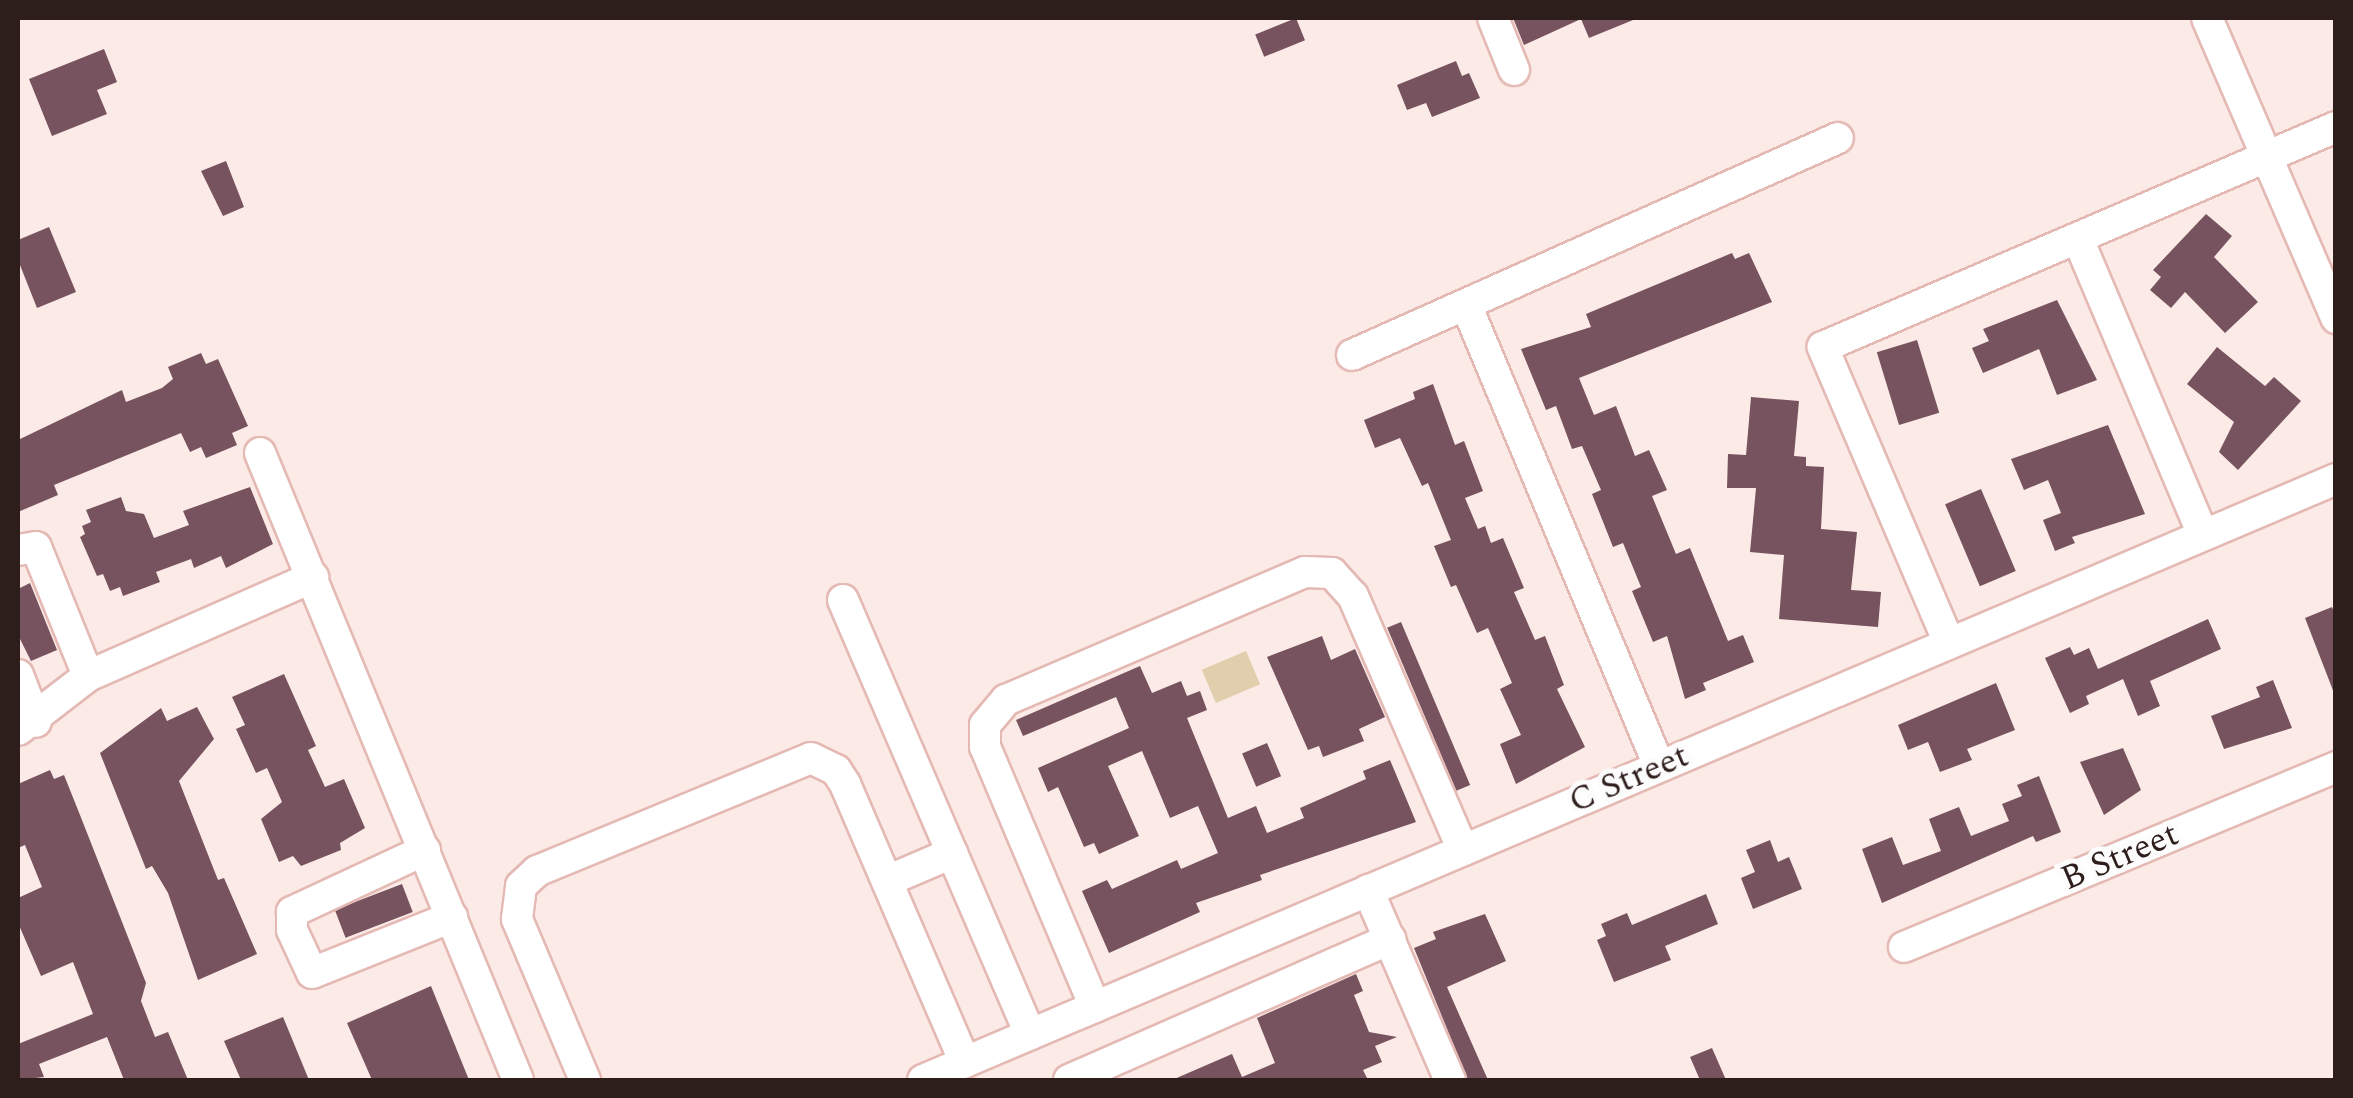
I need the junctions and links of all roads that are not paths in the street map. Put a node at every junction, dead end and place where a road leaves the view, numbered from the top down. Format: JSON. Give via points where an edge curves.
{"nodes":[{"id":1,"x":1492,"y":18,"type":"edge"},
{"id":2,"x":2207,"y":18,"type":"edge"},
{"id":3,"x":1514,"y":70,"type":"dead end"},
{"id":4,"x":2336,"y":127,"type":"edge"},
{"id":5,"x":1838,"y":138,"type":"dead end"},
{"id":6,"x":2266,"y":156,"type":"junction"},
{"id":7,"x":2078,"y":239,"type":"junction"},
{"id":8,"x":1467,"y":308,"type":"junction"},
{"id":9,"x":2336,"y":318,"type":"edge"},
{"id":10,"x":1352,"y":355,"type":"dead end"},
{"id":11,"x":260,"y":453,"type":"dead end"},
{"id":12,"x":2336,"y":479,"type":"edge"},
{"id":13,"x":2203,"y":535,"type":"junction"},
{"id":14,"x":18,"y":550,"type":"edge"},
{"id":15,"x":313,"y":577,"type":"junction"},
{"id":16,"x":843,"y":600,"type":"dead end"},
{"id":17,"x":1949,"y":643,"type":"junction"},
{"id":18,"x":18,"y":675,"type":"edge"},
{"id":19,"x":88,"y":676,"type":"junction"},
{"id":20,"x":27,"y":726,"type":"edge"},
{"id":21,"x":1659,"y":766,"type":"junction"},
{"id":22,"x":2336,"y":767,"type":"edge"},
{"id":23,"x":425,"y":850,"type":"junction"},
{"id":24,"x":1462,"y":850,"type":"junction"},
{"id":25,"x":952,"y":853,"type":"junction"},
{"id":26,"x":886,"y":881,"type":"junction"},
{"id":27,"x":1368,"y":890,"type":"junction"},
{"id":28,"x":452,"y":917,"type":"junction"},
{"id":29,"x":1390,"y":939,"type":"junction"},
{"id":30,"x":1904,"y":946,"type":"dead end"},
{"id":31,"x":1178,"y":972,"type":"junction"},
{"id":32,"x":1133,"y":991,"type":"junction"},
{"id":33,"x":1095,"y":1007,"type":"junction"},
{"id":34,"x":1201,"y":1023,"type":"junction"},
{"id":35,"x":1030,"y":1035,"type":"junction"},
{"id":36,"x":1157,"y":1042,"type":"junction"},
{"id":37,"x":944,"y":1074,"type":"edge"},
{"id":38,"x":518,"y":1080,"type":"edge"},
{"id":39,"x":585,"y":1080,"type":"edge"},
{"id":40,"x":1068,"y":1080,"type":"edge"},
{"id":41,"x":1450,"y":1080,"type":"edge"}],
"edges":[{"from":1,"to":3,"type":"street"},
{"from":2,"to":6,"type":"street"},
{"from":4,"to":6,"type":"street"},
{"from":5,"to":8,"type":"street"},
{"from":6,"to":7,"type":"street"},
{"from":6,"to":9,"type":"street"},
{"from":7,"to":13,"type":"street"},
{"from":7,"to":17,"type":"street","via":[[1824,346]]},
{"from":8,"to":10,"type":"street"},
{"from":8,"to":21,"type":"street"},
{"from":11,"to":15,"type":"street"},
{"from":12,"to":13,"type":"street","name":"C Street"},
{"from":13,"to":17,"type":"street","name":"C Street"},
{"from":14,"to":19,"type":"street","via":[[36,547]]},
{"from":15,"to":19,"type":"street"},
{"from":15,"to":23,"type":"street"},
{"from":16,"to":25,"type":"street"},
{"from":17,"to":21,"type":"street","name":"C Street"},
{"from":18,"to":20,"type":"street"},
{"from":19,"to":20,"type":"street"},
{"from":21,"to":24,"type":"street","name":"C Street"},
{"from":22,"to":30,"type":"street","name":"B Street"},
{"from":23,"to":28,"type":"street"},
{"from":23,"to":28,"type":"street","via":[[292,912],[292,930],[312,973]]},
{"from":24,"to":27,"type":"street","name":"C Street"},
{"from":24,"to":33,"type":"street","via":[[1353,596],[1332,573],[1305,572],[1006,700],[985,725],[986,748]]},
{"from":25,"to":26,"type":"street"},
{"from":25,"to":35,"type":"street"},
{"from":26,"to":37,"type":"street"},
{"from":26,"to":39,"type":"street","via":[[845,784],[824,761],[810,758],[537,871],[516,896],[517,918]]},
{"from":27,"to":29,"type":"street"},
{"from":27,"to":31,"type":"street","name":"C Street"},
{"from":28,"to":38,"type":"street"},
{"from":29,"to":34,"type":"street"},
{"from":29,"to":41,"type":"street"},
{"from":31,"to":32,"type":"street","name":"C Street"},
{"from":31,"to":34,"type":"street"},
{"from":32,"to":33,"type":"street","name":"C Street"},
{"from":32,"to":36,"type":"street"},
{"from":33,"to":35,"type":"street","name":"C Street"},
{"from":34,"to":36,"type":"street"},
{"from":35,"to":37,"type":"street","name":"C Street"},
{"from":36,"to":40,"type":"street"}]}
